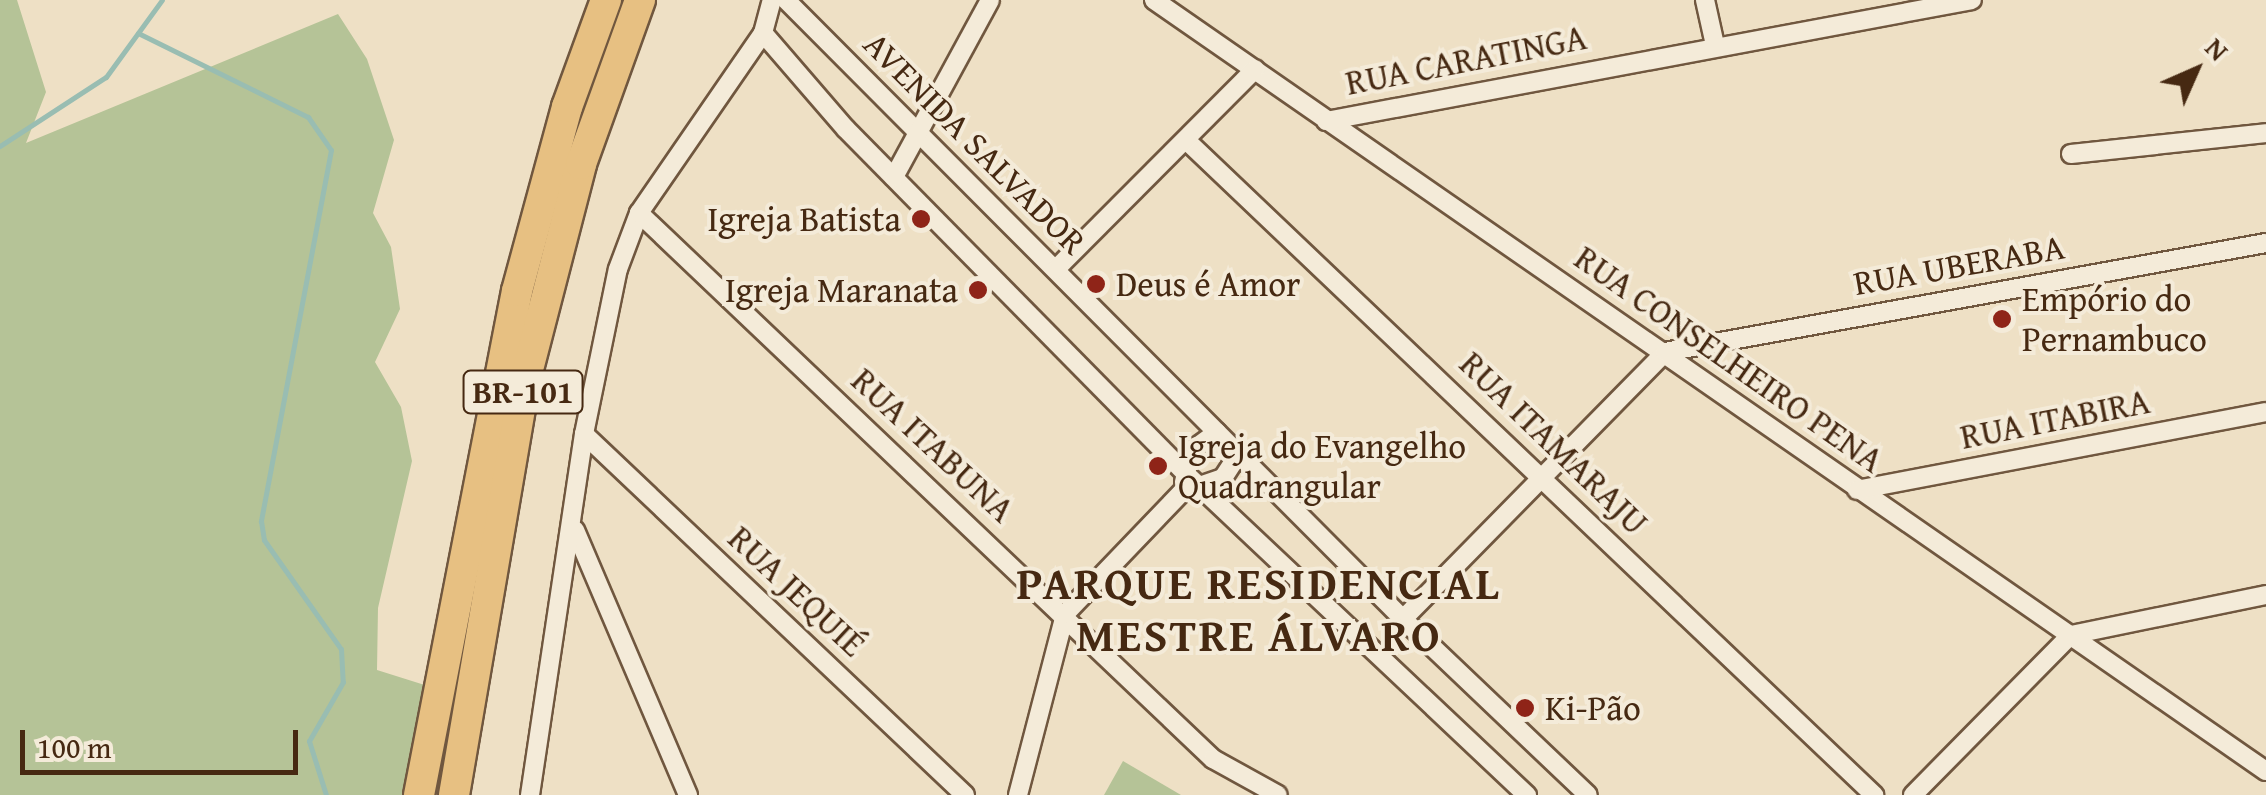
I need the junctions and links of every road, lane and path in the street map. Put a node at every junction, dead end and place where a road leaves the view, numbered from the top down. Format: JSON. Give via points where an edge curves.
{"nodes":[{"id":1,"x":606,"y":0,"type":"edge"},
{"id":2,"x":640,"y":0,"type":"edge"},
{"id":3,"x":772,"y":0,"type":"edge"},
{"id":4,"x":786,"y":0,"type":"edge"},
{"id":5,"x":990,"y":0,"type":"edge"},
{"id":6,"x":1154,"y":0,"type":"edge"},
{"id":7,"x":1705,"y":0,"type":"edge"},
{"id":8,"x":1972,"y":0,"type":"edge"},
{"id":9,"x":762,"y":33,"type":"junction"},
{"id":10,"x":1715,"y":45,"type":"junction"},
{"id":11,"x":1255,"y":70,"type":"junction"},
{"id":12,"x":1326,"y":120,"type":"junction"},
{"id":13,"x":2266,"y":132,"type":"edge"},
{"id":14,"x":918,"y":133,"type":"junction"},
{"id":15,"x":1187,"y":141,"type":"junction"},
{"id":16,"x":2071,"y":154,"type":"dead end"},
{"id":17,"x":894,"y":177,"type":"junction"},
{"id":18,"x":639,"y":212,"type":"junction"},
{"id":19,"x":2266,"y":244,"type":"edge"},
{"id":20,"x":1056,"y":269,"type":"junction"},
{"id":21,"x":1665,"y":352,"type":"junction"},
{"id":22,"x":2266,"y":412,"type":"edge"},
{"id":23,"x":1217,"y":432,"type":"junction"},
{"id":24,"x":584,"y":434,"type":"junction"},
{"id":25,"x":1239,"y":453,"type":"junction"},
{"id":26,"x":1542,"y":475,"type":"junction"},
{"id":27,"x":1189,"y":484,"type":"junction"},
{"id":28,"x":1856,"y":490,"type":"junction"},
{"id":29,"x":575,"y":530,"type":"junction"},
{"id":30,"x":2266,"y":595,"type":"edge"},
{"id":31,"x":1066,"y":614,"type":"junction"},
{"id":32,"x":1403,"y":619,"type":"junction"},
{"id":33,"x":2071,"y":635,"type":"junction"},
{"id":34,"x":2266,"y":771,"type":"edge"},
{"id":35,"x":419,"y":795,"type":"edge"},
{"id":36,"x":454,"y":795,"type":"edge"},
{"id":37,"x":530,"y":795,"type":"edge"},
{"id":38,"x":688,"y":795,"type":"edge"},
{"id":39,"x":966,"y":795,"type":"edge"},
{"id":40,"x":1018,"y":795,"type":"edge"},
{"id":41,"x":1278,"y":795,"type":"edge"},
{"id":42,"x":1527,"y":795,"type":"edge"},
{"id":43,"x":1588,"y":795,"type":"edge"},
{"id":44,"x":1874,"y":795,"type":"edge"},
{"id":45,"x":1913,"y":795,"type":"edge"}],
"edges":[{"from":1,"to":35,"type":"main road","number":"BR-101","via":[[568,106],[517,291]]},
{"from":2,"to":36,"type":"main road","number":"BR-101","via":[[581,164],[525,382]]},
{"from":3,"to":9,"type":"street"},
{"from":4,"to":14,"type":"street","name":"AVENIDA SALVADOR"},
{"from":5,"to":14,"type":"street"},
{"from":6,"to":11,"type":"street","name":"RUA CONSELHEIRO PENA"},
{"from":7,"to":10,"type":"street"},
{"from":8,"to":10,"type":"street","name":"RUA CARATINGA"},
{"from":9,"to":17,"type":"street"},
{"from":9,"to":18,"type":"street"},
{"from":10,"to":12,"type":"street","name":"RUA CARATINGA"},
{"from":11,"to":12,"type":"street","name":"RUA CONSELHEIRO PENA"},
{"from":11,"to":15,"type":"street"},
{"from":12,"to":21,"type":"street","name":"RUA CONSELHEIRO PENA"},
{"from":13,"to":16,"type":"street"},
{"from":14,"to":17,"type":"street"},
{"from":14,"to":20,"type":"street","name":"AVENIDA SALVADOR"},
{"from":15,"to":20,"type":"street"},
{"from":15,"to":26,"type":"street","name":"RUA ITAMARAJU"},
{"from":17,"to":27,"type":"street"},
{"from":18,"to":24,"type":"street","via":[[618,269]]},
{"from":18,"to":31,"type":"street","name":"RUA ITABUNA"},
{"from":19,"to":21,"type":"street","name":"RUA UBERABA"},
{"from":20,"to":23,"type":"street","name":"AVENIDA SALVADOR"},
{"from":21,"to":26,"type":"street"},
{"from":21,"to":28,"type":"street","name":"RUA CONSELHEIRO PENA"},
{"from":22,"to":28,"type":"street","name":"RUA ITABIRA"},
{"from":23,"to":25,"type":"street","name":"AVENIDA SALVADOR"},
{"from":23,"to":27,"type":"street","via":[[1191,451]]},
{"from":24,"to":29,"type":"street"},
{"from":24,"to":39,"type":"street","name":"RUA JEQUIÉ"},
{"from":25,"to":27,"type":"street","via":[[1223,478]]},
{"from":25,"to":32,"type":"street","name":"AVENIDA SALVADOR"},
{"from":26,"to":32,"type":"street"},
{"from":26,"to":44,"type":"street","name":"RUA ITAMARAJU"},
{"from":27,"to":31,"type":"street"},
{"from":27,"to":42,"type":"street"},
{"from":28,"to":33,"type":"street","name":"RUA CONSELHEIRO PENA"},
{"from":29,"to":37,"type":"street"},
{"from":29,"to":38,"type":"street"},
{"from":30,"to":33,"type":"street"},
{"from":31,"to":40,"type":"street"},
{"from":31,"to":41,"type":"street","name":"RUA ITABUNA","via":[[1213,759]]},
{"from":32,"to":43,"type":"street","name":"AVENIDA SALVADOR"},
{"from":33,"to":34,"type":"street","name":"RUA CONSELHEIRO PENA"},
{"from":33,"to":45,"type":"street"}]}
